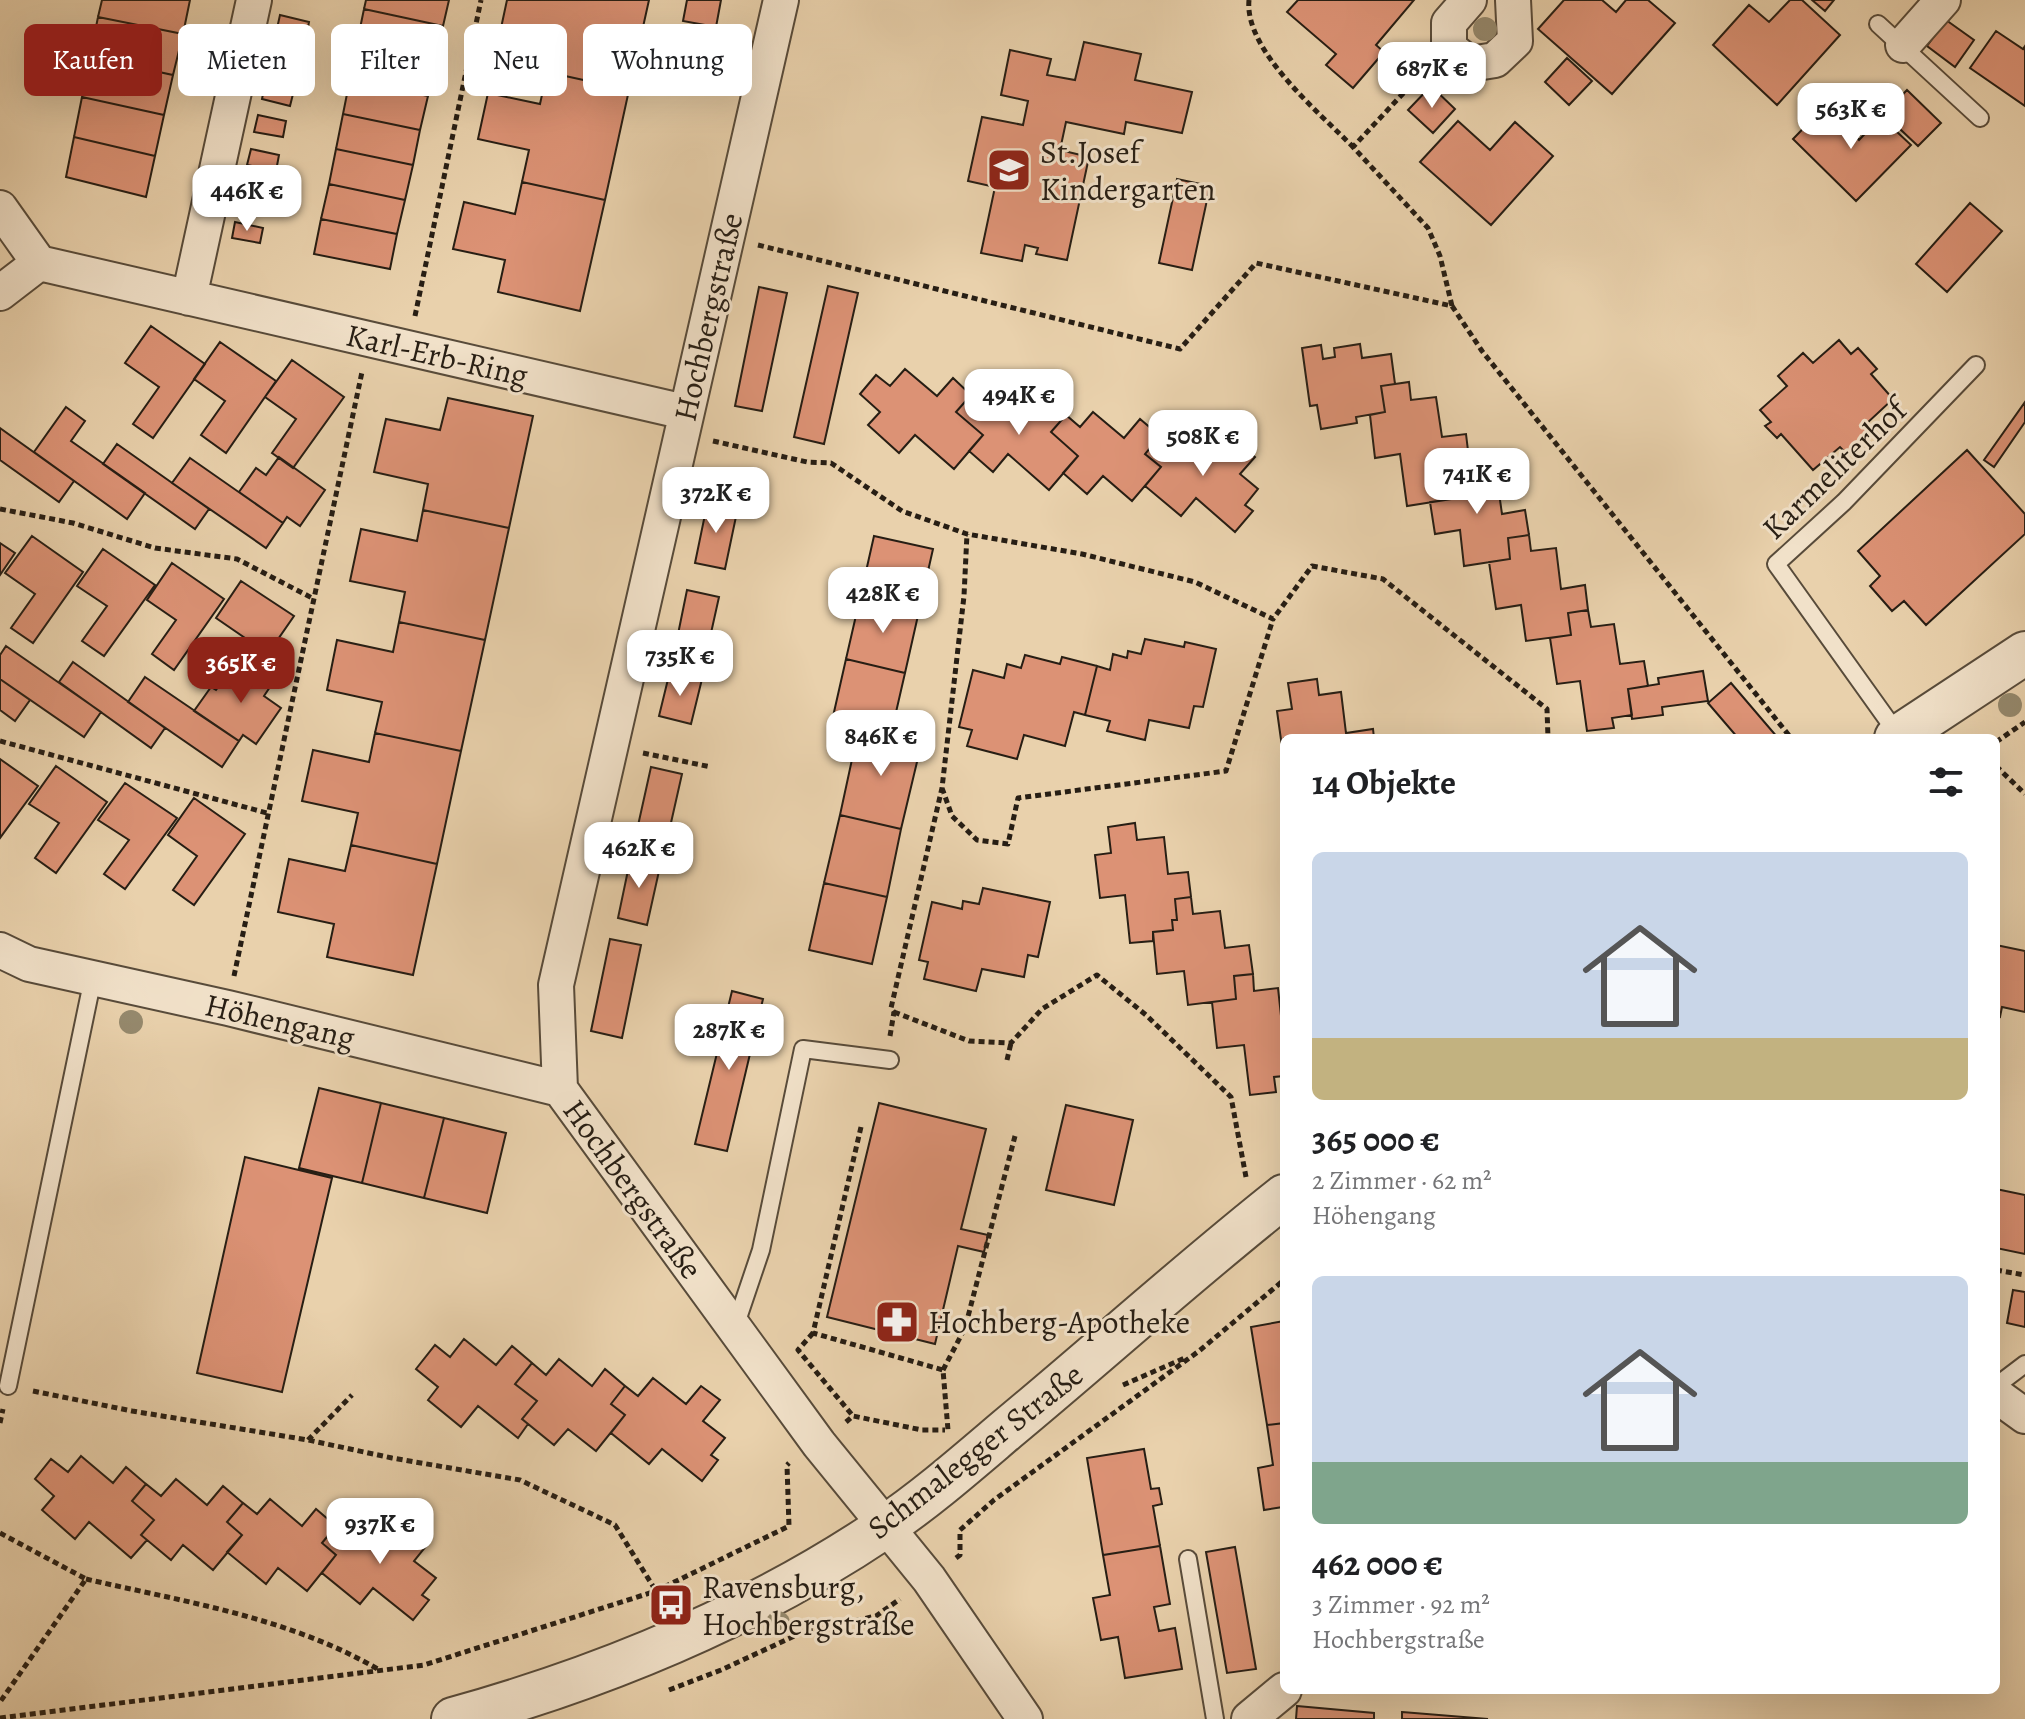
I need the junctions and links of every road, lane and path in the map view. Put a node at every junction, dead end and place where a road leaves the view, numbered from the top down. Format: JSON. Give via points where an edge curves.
{"nodes":[{"id":1,"x":254,"y":0,"type":"edge"},
{"id":2,"x":481,"y":0,"type":"edge"},
{"id":3,"x":781,"y":0,"type":"edge"},
{"id":4,"x":1249,"y":0,"type":"edge"},
{"id":5,"x":1469,"y":0,"type":"edge"},
{"id":6,"x":1513,"y":0,"type":"edge"},
{"id":7,"x":1943,"y":0,"type":"edge"},
{"id":8,"x":1890,"y":34,"type":"joint"},
{"id":9,"x":1449,"y":48,"type":"junction"},
{"id":10,"x":1980,"y":118,"type":"dead end"},
{"id":11,"x":1353,"y":147,"type":"junction"},
{"id":12,"x":0,"y":208,"type":"edge"},
{"id":13,"x":726,"y":237,"type":"junction"},
{"id":14,"x":39,"y":263,"type":"junction"},
{"id":15,"x":0,"y":293,"type":"edge"},
{"id":16,"x":189,"y":298,"type":"junction"},
{"id":17,"x":1452,"y":306,"type":"junction"},
{"id":18,"x":373,"y":341,"type":"junction"},
{"id":19,"x":408,"y":349,"type":"junction"},
{"id":20,"x":1976,"y":365,"type":"dead end"},
{"id":21,"x":683,"y":423,"type":"junction"},
{"id":22,"x":0,"y":509,"type":"edge"},
{"id":23,"x":967,"y":534,"type":"junction"},
{"id":24,"x":314,"y":599,"type":"junction"},
{"id":25,"x":1273,"y":619,"type":"junction"},
{"id":26,"x":2025,"y":653,"type":"edge"},
{"id":27,"x":2025,"y":722,"type":"edge"},
{"id":28,"x":1548,"y":734,"type":"edge"},
{"id":29,"x":1788,"y":734,"type":"edge"},
{"id":30,"x":1895,"y":734,"type":"edge"},
{"id":31,"x":1902,"y":734,"type":"edge"},
{"id":32,"x":2000,"y":739,"type":"edge"},
{"id":33,"x":0,"y":741,"type":"edge"},
{"id":34,"x":610,"y":746,"type":"junction"},
{"id":35,"x":711,"y":767,"type":"dead end"},
{"id":36,"x":2000,"y":770,"type":"edge"},
{"id":37,"x":942,"y":788,"type":"junction"},
{"id":38,"x":2025,"y":794,"type":"edge"},
{"id":39,"x":267,"y":813,"type":"junction"},
{"id":40,"x":0,"y":950,"type":"edge"},
{"id":41,"x":93,"y":978,"type":"junction"},
{"id":42,"x":228,"y":1008,"type":"junction"},
{"id":43,"x":894,"y":1012,"type":"junction"},
{"id":44,"x":1011,"y":1043,"type":"junction"},
{"id":45,"x":886,"y":1059,"type":"joint"},
{"id":46,"x":1007,"y":1060,"type":"dead end"},
{"id":47,"x":560,"y":1089,"type":"junction"},
{"id":48,"x":861,"y":1127,"type":"dead end"},
{"id":49,"x":1015,"y":1136,"type":"dead end"},
{"id":50,"x":1271,"y":1206,"type":"edge"},
{"id":51,"x":2000,"y":1271,"type":"edge"},
{"id":52,"x":2025,"y":1275,"type":"edge"},
{"id":53,"x":1280,"y":1283,"type":"edge"},
{"id":54,"x":734,"y":1328,"type":"junction"},
{"id":55,"x":813,"y":1333,"type":"junction"},
{"id":56,"x":2025,"y":1364,"type":"edge"},
{"id":57,"x":943,"y":1370,"type":"junction"},
{"id":58,"x":2000,"y":1383,"type":"edge"},
{"id":59,"x":8,"y":1386,"type":"junction"},
{"id":60,"x":352,"y":1395,"type":"dead end"},
{"id":61,"x":2000,"y":1398,"type":"edge"},
{"id":62,"x":853,"y":1416,"type":"junction"},
{"id":63,"x":2025,"y":1416,"type":"edge"},
{"id":64,"x":0,"y":1423,"type":"edge"},
{"id":65,"x":308,"y":1440,"type":"junction"},
{"id":66,"x":819,"y":1444,"type":"junction"},
{"id":67,"x":885,"y":1527,"type":"junction"},
{"id":68,"x":0,"y":1533,"type":"edge"},
{"id":69,"x":1188,"y":1559,"type":"dead end"},
{"id":70,"x":86,"y":1579,"type":"junction"},
{"id":71,"x":929,"y":1579,"type":"junction"},
{"id":72,"x":656,"y":1591,"type":"junction"},
{"id":73,"x":801,"y":1633,"type":"dead end"},
{"id":74,"x":381,"y":1671,"type":"junction"},
{"id":75,"x":1280,"y":1693,"type":"edge"},
{"id":76,"x":0,"y":1702,"type":"edge"},
{"id":77,"x":0,"y":1718,"type":"edge"},
{"id":78,"x":453,"y":1719,"type":"edge"},
{"id":79,"x":1025,"y":1719,"type":"edge"},
{"id":80,"x":1215,"y":1719,"type":"edge"},
{"id":81,"x":1249,"y":1719,"type":"edge"}],
"edges":[{"from":1,"to":16,"type":"street"},
{"from":2,"to":19,"type":"path"},
{"from":3,"to":13,"type":"street","name":"Hochbergstraße"},
{"from":4,"to":11,"type":"path","via":[[1256,38],[1274,65]]},
{"from":5,"to":9,"type":"street","via":[[1449,23]]},
{"from":6,"to":9,"type":"street","via":[[1515,41],[1495,60],[1470,64]]},
{"from":7,"to":8,"type":"street"},
{"from":8,"to":10,"type":"lane"},
{"from":9,"to":11,"type":"path"},
{"from":11,"to":17,"type":"path","via":[[1428,228]]},
{"from":12,"to":14,"type":"street"},
{"from":13,"to":17,"type":"path","via":[[1180,349],[1256,263]]},
{"from":13,"to":21,"type":"street","name":"Hochbergstraße"},
{"from":14,"to":15,"type":"street"},
{"from":14,"to":16,"type":"street","name":"Karl-Erb-Ring"},
{"from":16,"to":18,"type":"street","name":"Karl-Erb-Ring"},
{"from":17,"to":29,"type":"path","via":[[1482,351]]},
{"from":18,"to":19,"type":"street","name":"Karl-Erb-Ring"},
{"from":18,"to":24,"type":"path","via":[[361,375]]},
{"from":19,"to":21,"type":"street","name":"Karl-Erb-Ring"},
{"from":20,"to":30,"type":"lane","name":"Karmeliterhof","via":[[1844,502],[1776,564]]},
{"from":21,"to":23,"type":"path","via":[[807,462],[831,463],[902,511]]},
{"from":21,"to":34,"type":"street","name":"Hochbergstraße"},
{"from":22,"to":24,"type":"path","via":[[73,523],[155,548],[237,559]]},
{"from":23,"to":25,"type":"path","via":[[1082,554],[1195,582]]},
{"from":23,"to":37,"type":"path"},
{"from":24,"to":39,"type":"path"},
{"from":25,"to":28,"type":"path","via":[[1312,566],[1383,579],[1547,709]]},
{"from":25,"to":37,"type":"path","via":[[1226,771],[1018,798],[1008,844],[977,840],[952,816]]},
{"from":26,"to":31,"type":"street"},
{"from":27,"to":32,"type":"path"},
{"from":33,"to":39,"type":"path"},
{"from":34,"to":35,"type":"path"},
{"from":34,"to":47,"type":"street","name":"Hochbergstraße","via":[[556,985]]},
{"from":36,"to":38,"type":"path"},
{"from":37,"to":43,"type":"path"},
{"from":39,"to":42,"type":"path"},
{"from":40,"to":41,"type":"street","name":"Höhengang","via":[[29,964]]},
{"from":41,"to":42,"type":"street","name":"Höhengang"},
{"from":41,"to":59,"type":"lane"},
{"from":42,"to":47,"type":"street","name":"Höhengang"},
{"from":43,"to":44,"type":"path","via":[[969,1041]]},
{"from":43,"to":45,"type":"path"},
{"from":44,"to":46,"type":"path"},
{"from":44,"to":50,"type":"path","via":[[1042,1009],[1097,975],[1231,1097],[1249,1190]]},
{"from":45,"to":54,"type":"lane","via":[[803,1049],[761,1250]]},
{"from":47,"to":54,"type":"street","name":"Hochbergstraße"},
{"from":48,"to":55,"type":"path"},
{"from":49,"to":57,"type":"path","via":[[965,1328]]},
{"from":50,"to":67,"type":"street","name":"Schmalegger Straße"},
{"from":51,"to":52,"type":"path"},
{"from":53,"to":71,"type":"path","via":[[1199,1351],[994,1500],[960,1530],[960,1555]]},
{"from":54,"to":66,"type":"street","name":"Hochbergstraße"},
{"from":55,"to":57,"type":"path"},
{"from":55,"to":62,"type":"path","via":[[798,1350]]},
{"from":56,"to":58,"type":"lane"},
{"from":57,"to":62,"type":"path","via":[[948,1430]]},
{"from":59,"to":64,"type":"path"},
{"from":59,"to":65,"type":"path"},
{"from":60,"to":65,"type":"path"},
{"from":61,"to":63,"type":"street"},
{"from":62,"to":66,"type":"path"},
{"from":65,"to":72,"type":"path","via":[[520,1480],[615,1525]]},
{"from":66,"to":67,"type":"street","name":"Hochbergstraße"},
{"from":66,"to":72,"type":"path","via":[[787,1465],[789,1526]]},
{"from":67,"to":71,"type":"street","name":"Hochbergstraße"},
{"from":67,"to":78,"type":"street","name":"Schmalegger Straße","via":[[789,1587],[667,1644],[528,1698]]},
{"from":68,"to":70,"type":"path"},
{"from":69,"to":80,"type":"lane"},
{"from":70,"to":74,"type":"path","via":[[258,1620],[338,1648]]},
{"from":70,"to":76,"type":"path"},
{"from":71,"to":73,"type":"path","via":[[876,1616]]},
{"from":71,"to":79,"type":"street","name":"Hochbergstraße"},
{"from":72,"to":74,"type":"path","via":[[424,1665]]},
{"from":74,"to":77,"type":"path"},
{"from":75,"to":81,"type":"street"}]}
